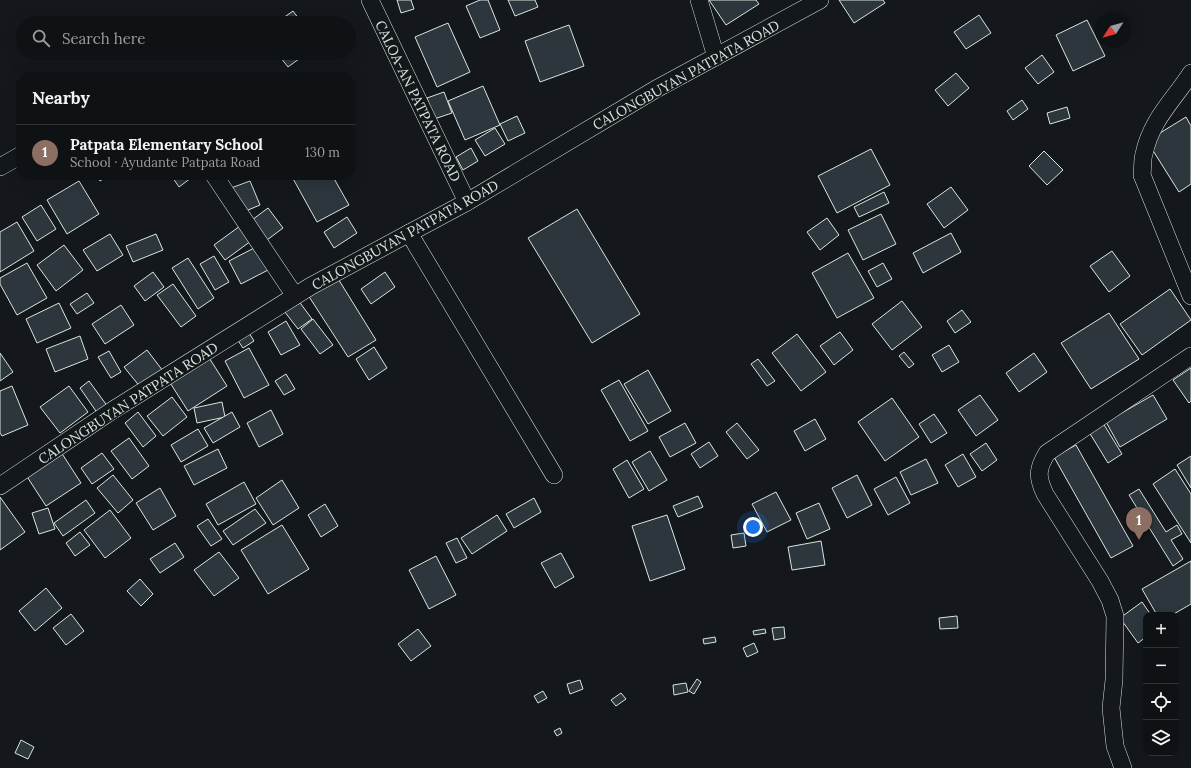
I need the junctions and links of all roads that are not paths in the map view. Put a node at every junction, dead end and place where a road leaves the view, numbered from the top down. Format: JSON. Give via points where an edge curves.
{"nodes":[{"id":1,"x":370,"y":0,"type":"edge"},
{"id":2,"x":699,"y":0,"type":"edge"},
{"id":3,"x":820,"y":0,"type":"edge"},
{"id":4,"x":716,"y":57,"type":"junction"},
{"id":5,"x":1191,"y":73,"type":"edge"},
{"id":6,"x":16,"y":158,"type":"edge"},
{"id":7,"x":0,"y":167,"type":"edge"},
{"id":8,"x":217,"y":180,"type":"edge"},
{"id":9,"x":467,"y":202,"type":"junction"},
{"id":10,"x":409,"y":233,"type":"junction"},
{"id":11,"x":295,"y":296,"type":"junction"},
{"id":12,"x":1191,"y":296,"type":"edge"},
{"id":13,"x":1191,"y":356,"type":"edge"},
{"id":14,"x":554,"y":475,"type":"dead end"},
{"id":15,"x":0,"y":486,"type":"edge"},
{"id":16,"x":1118,"y":766,"type":"edge"}],
"edges":[{"from":1,"to":9,"type":"street","name":"CALOA-AN PATPATA ROAD"},
{"from":2,"to":4,"type":"street"},
{"from":3,"to":4,"type":"street","name":"CALONGBUYAN PATPATA ROAD"},
{"from":4,"to":9,"type":"street","name":"CALONGBUYAN PATPATA ROAD","via":[[656,89]]},
{"from":5,"to":12,"type":"street","via":[[1160,114],[1150,134],[1143,155],[1142,176]]},
{"from":6,"to":7,"type":"street"},
{"from":8,"to":11,"type":"street"},
{"from":9,"to":10,"type":"street","name":"CALONGBUYAN PATPATA ROAD"},
{"from":10,"to":11,"type":"street","name":"CALONGBUYAN PATPATA ROAD"},
{"from":10,"to":14,"type":"street"},
{"from":11,"to":15,"type":"street","name":"CALONGBUYAN PATPATA ROAD","via":[[113,410]]},
{"from":13,"to":16,"type":"street","via":[[1047,453],[1040,466],[1039,482],[1044,494],[1100,581],[1115,616],[1111,708]]}]}
